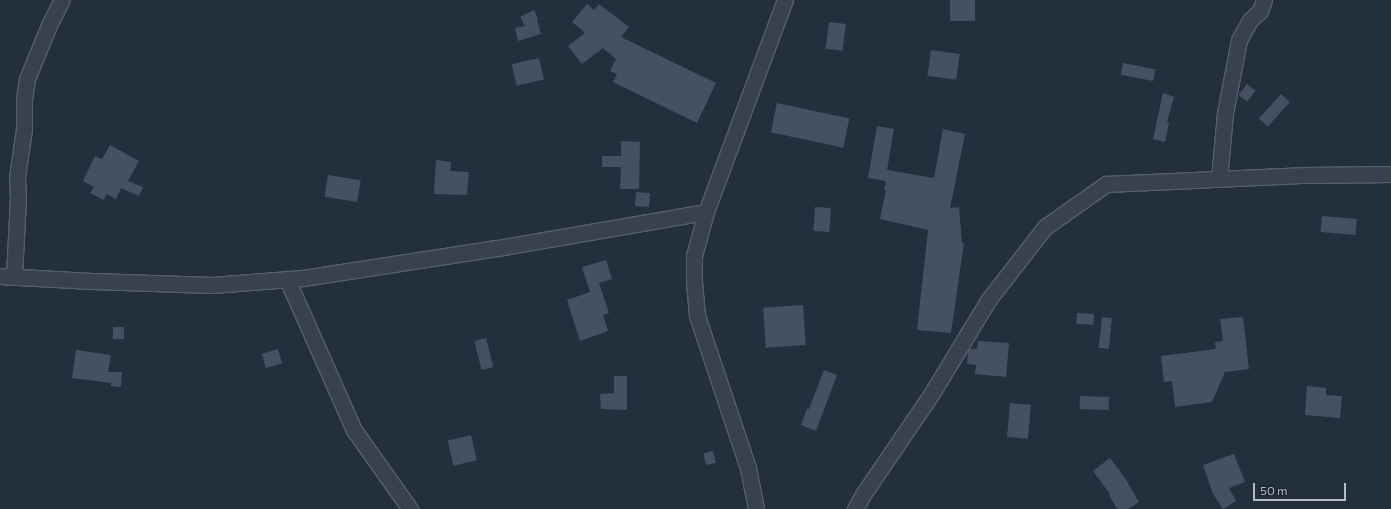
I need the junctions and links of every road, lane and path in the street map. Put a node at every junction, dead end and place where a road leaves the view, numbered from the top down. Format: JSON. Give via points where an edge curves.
{"nodes":[{"id":1,"x":62,"y":0,"type":"edge"},
{"id":2,"x":785,"y":0,"type":"edge"},
{"id":3,"x":1264,"y":0,"type":"edge"},
{"id":4,"x":1391,"y":174,"type":"edge"},
{"id":5,"x":1219,"y":179,"type":"junction"},
{"id":6,"x":706,"y":212,"type":"junction"},
{"id":7,"x":7,"y":276,"type":"edge"},
{"id":8,"x":286,"y":279,"type":"junction"},
{"id":9,"x":410,"y":509,"type":"edge"},
{"id":10,"x":756,"y":509,"type":"edge"},
{"id":11,"x":855,"y":509,"type":"edge"}],
"edges":[{"from":1,"to":7,"type":"street","via":[[27,79],[24,129],[17,177],[18,197]]},
{"from":2,"to":6,"type":"street"},
{"from":3,"to":5,"type":"street","via":[[1260,11],[1250,20],[1239,40],[1225,113]]},
{"from":4,"to":5,"type":"street"},
{"from":5,"to":11,"type":"street","via":[[1106,184],[1045,227],[989,299],[932,393]]},
{"from":6,"to":8,"type":"street","via":[[497,248]]},
{"from":6,"to":10,"type":"street","via":[[694,256],[697,316],[748,468]]},
{"from":7,"to":8,"type":"street","via":[[212,285]]},
{"from":8,"to":9,"type":"street","via":[[354,430]]}]}
